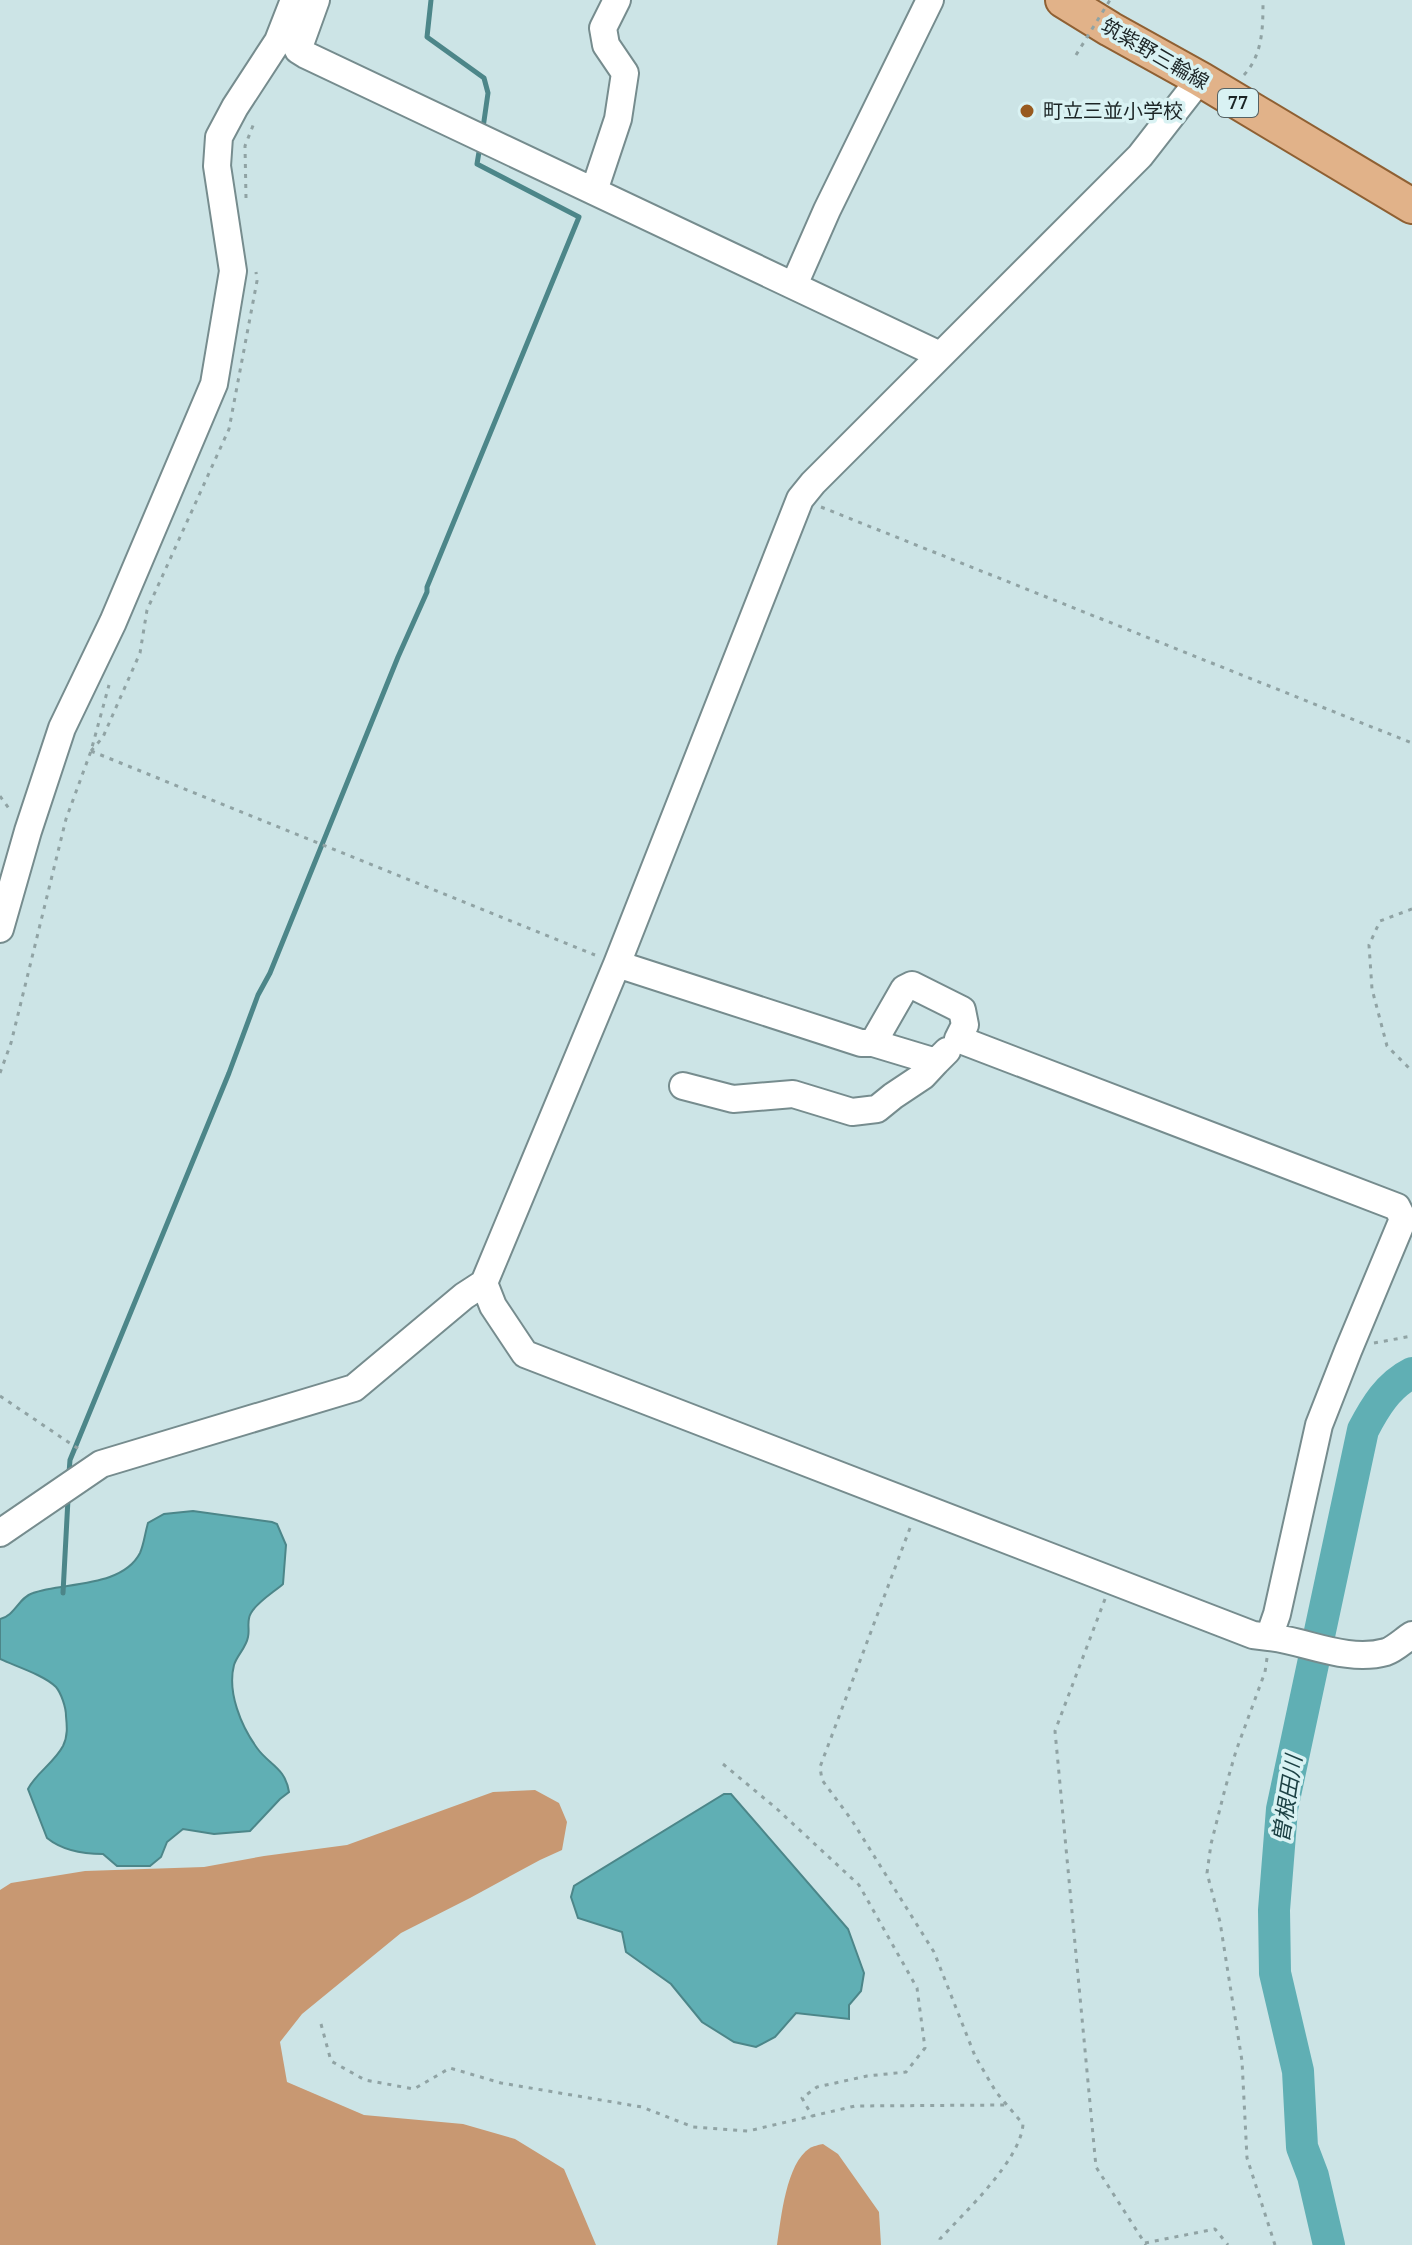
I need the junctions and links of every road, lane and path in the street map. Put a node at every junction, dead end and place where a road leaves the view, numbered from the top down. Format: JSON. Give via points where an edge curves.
{"nodes":[{"id":1,"x":294,"y":0,"type":"edge"},
{"id":2,"x":316,"y":0,"type":"edge"},
{"id":3,"x":617,"y":0,"type":"edge"},
{"id":4,"x":930,"y":0,"type":"edge"},
{"id":5,"x":1063,"y":0,"type":"edge"},
{"id":6,"x":1110,"y":0,"type":"edge"},
{"id":7,"x":1263,"y":0,"type":"edge"},
{"id":8,"x":1076,"y":55,"type":"dead end"},
{"id":9,"x":1213,"y":88,"type":"junction"},
{"id":10,"x":594,"y":191,"type":"junction"},
{"id":11,"x":1412,"y":206,"type":"edge"},
{"id":12,"x":794,"y":285,"type":"junction"},
{"id":13,"x":940,"y":355,"type":"junction"},
{"id":14,"x":800,"y":499,"type":"junction"},
{"id":15,"x":1412,"y":743,"type":"edge"},
{"id":16,"x":1412,"y":909,"type":"edge"},
{"id":17,"x":0,"y":929,"type":"edge"},
{"id":18,"x":617,"y":964,"type":"junction"},
{"id":19,"x":958,"y":1039,"type":"junction"},
{"id":20,"x":873,"y":1043,"type":"junction"},
{"id":21,"x":936,"y":1062,"type":"junction"},
{"id":22,"x":1412,"y":1071,"type":"edge"},
{"id":23,"x":0,"y":1073,"type":"edge"},
{"id":24,"x":683,"y":1086,"type":"dead end"},
{"id":25,"x":484,"y":1283,"type":"junction"},
{"id":26,"x":1412,"y":1336,"type":"edge"},
{"id":27,"x":1348,"y":1351,"type":"junction"},
{"id":28,"x":0,"y":1396,"type":"edge"},
{"id":29,"x":90,"y":1471,"type":"junction"},
{"id":30,"x":919,"y":1506,"type":"junction"},
{"id":31,"x":0,"y":1533,"type":"edge"},
{"id":32,"x":1112,"y":1581,"type":"junction"},
{"id":33,"x":1412,"y":1635,"type":"edge"},
{"id":34,"x":1275,"y":1637,"type":"junction"},
{"id":35,"x":723,"y":1764,"type":"dead end"},
{"id":36,"x":321,"y":2024,"type":"dead end"},
{"id":37,"x":1007,"y":2105,"type":"junction"},
{"id":38,"x":812,"y":2116,"type":"junction"},
{"id":39,"x":1145,"y":2244,"type":"edge"},
{"id":40,"x":940,"y":2245,"type":"edge"},
{"id":41,"x":1228,"y":2245,"type":"edge"},
{"id":42,"x":1275,"y":2245,"type":"edge"}],
"edges":[{"from":1,"to":17,"type":"street","via":[[278,41],[219,137],[217,166],[233,271],[214,384],[62,728]]},
{"from":2,"to":10,"type":"street","via":[[298,50]]},
{"from":3,"to":10,"type":"street","via":[[603,28],[606,45],[625,73],[618,119]]},
{"from":4,"to":12,"type":"street"},
{"from":5,"to":9,"type":"main road","name":"筑紫野三輪線","number":"77"},
{"from":6,"to":8,"type":"path","bridge":true},
{"from":7,"to":9,"type":"path","via":[[1263,33],[1255,63]]},
{"from":9,"to":11,"type":"main road","name":"筑紫野三輪線","number":"77"},
{"from":9,"to":13,"type":"street"},
{"from":10,"to":12,"type":"street"},
{"from":12,"to":13,"type":"street"},
{"from":13,"to":14,"type":"street"},
{"from":14,"to":15,"type":"path"},
{"from":14,"to":18,"type":"street"},
{"from":16,"to":22,"type":"path","via":[[1380,921],[1369,945],[1372,989],[1387,1046]]},
{"from":18,"to":20,"type":"street"},
{"from":18,"to":23,"type":"path","via":[[91,751],[66,819]]},
{"from":18,"to":25,"type":"street"},
{"from":19,"to":20,"type":"street","via":[[965,1025],[962,1010],[912,985],[904,989]]},
{"from":19,"to":21,"type":"street"},
{"from":19,"to":27,"type":"street","via":[[1397,1207],[1403,1219]]},
{"from":20,"to":21,"type":"street"},
{"from":21,"to":24,"type":"street","via":[[877,1109],[865,1111],[793,1094],[733,1099]]},
{"from":25,"to":29,"type":"street","via":[[354,1388]]},
{"from":25,"to":30,"type":"street","via":[[525,1354]]},
{"from":26,"to":27,"type":"path"},
{"from":27,"to":34,"type":"street","via":[[1319,1425]]},
{"from":28,"to":29,"type":"path"},
{"from":29,"to":31,"type":"street"},
{"from":30,"to":32,"type":"street"},
{"from":30,"to":37,"type":"path","via":[[820,1767],[822,1780],[934,1952],[975,2056]]},
{"from":32,"to":34,"type":"street","via":[[1253,1635]]},
{"from":32,"to":39,"type":"path","via":[[1055,1731],[1096,2167]]},
{"from":33,"to":34,"type":"street","via":[[1388,1651],[1367,1654]]},
{"from":34,"to":42,"type":"path","via":[[1225,1789],[1207,1873],[1242,2061],[1247,2158]]},
{"from":35,"to":38,"type":"path","via":[[859,1885],[917,1988],[925,2048],[906,2072],[817,2087],[802,2098]]},
{"from":36,"to":38,"type":"path","via":[[331,2061],[365,2080],[414,2089],[450,2068],[501,2083],[642,2107],[693,2127],[748,2131]]},
{"from":37,"to":38,"type":"path","via":[[855,2106]]},
{"from":37,"to":40,"type":"path","via":[[1023,2124],[1023,2134]]},
{"from":39,"to":41,"type":"path","via":[[1215,2229]]}]}
